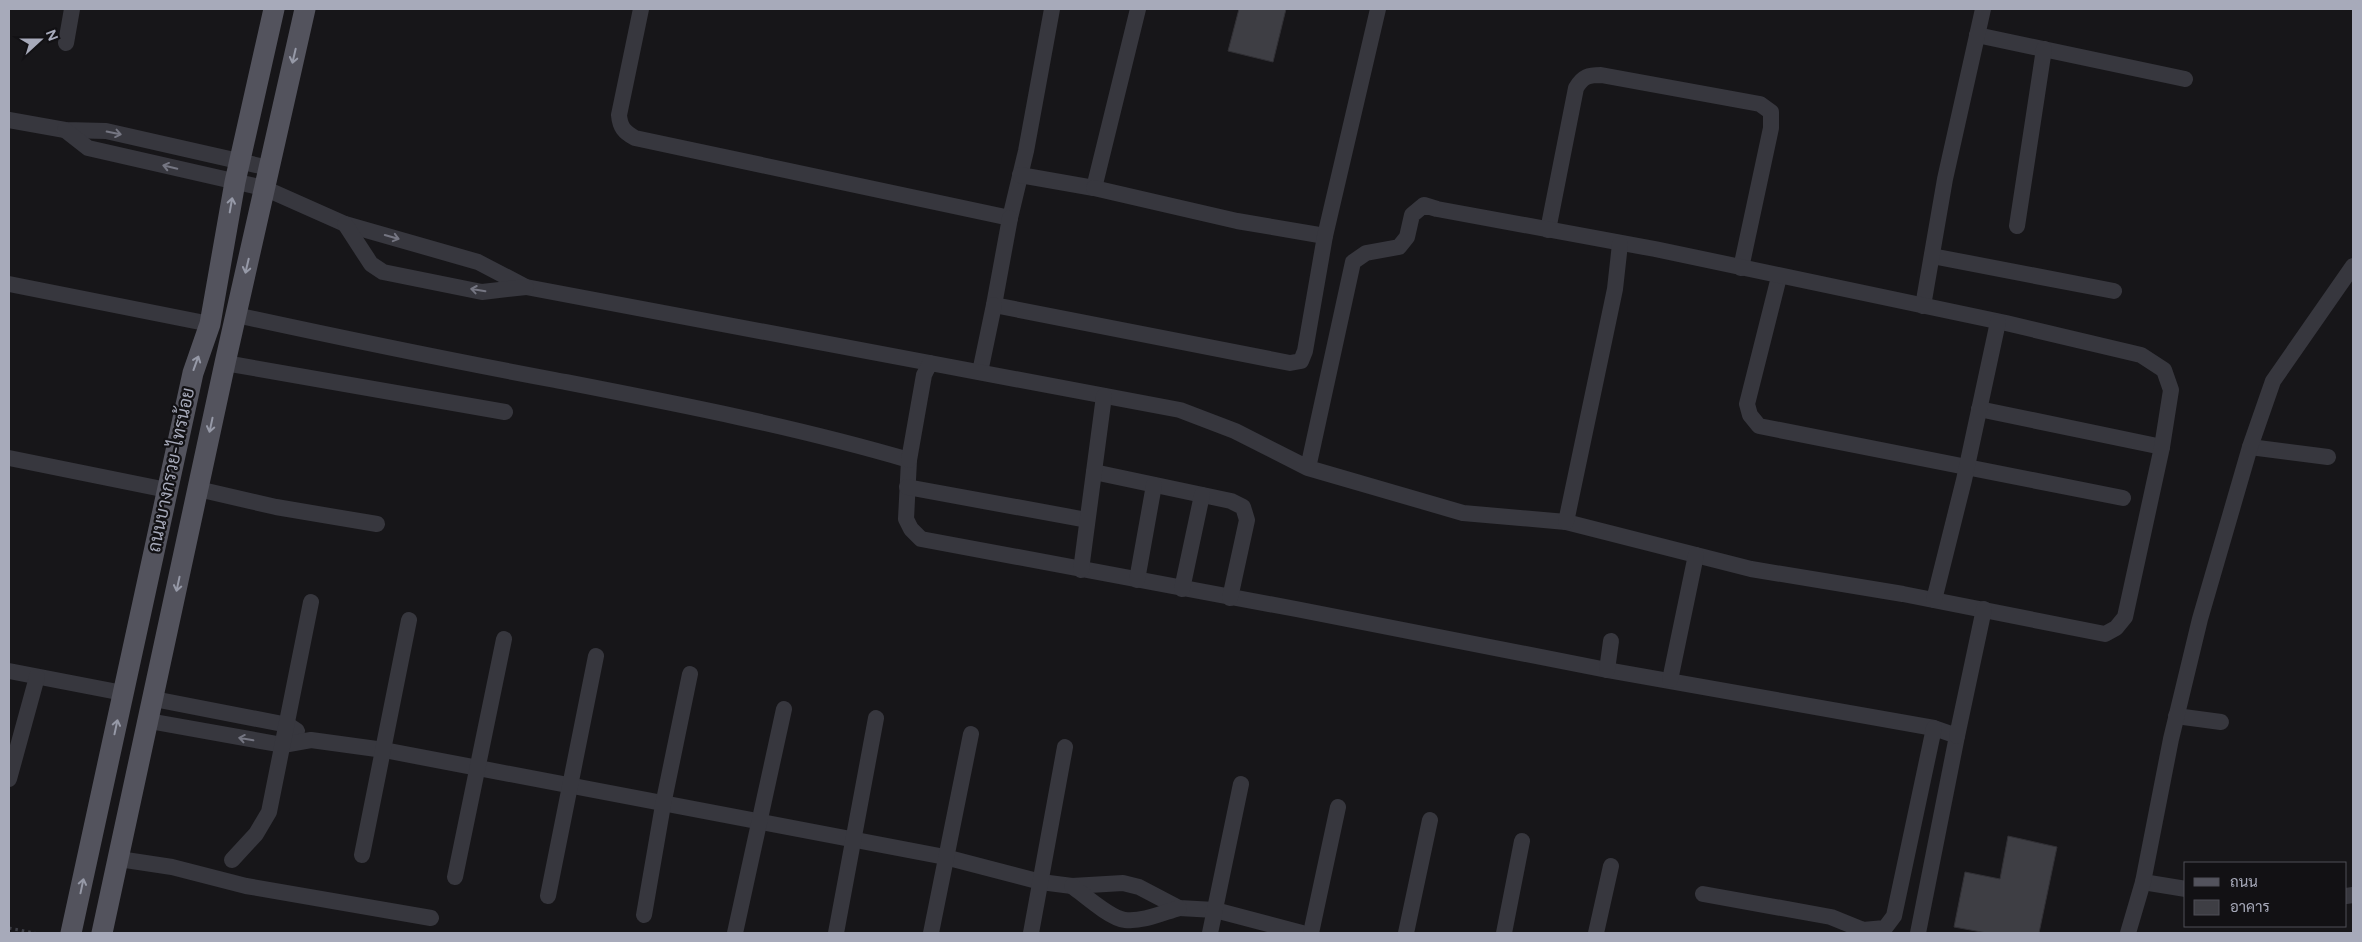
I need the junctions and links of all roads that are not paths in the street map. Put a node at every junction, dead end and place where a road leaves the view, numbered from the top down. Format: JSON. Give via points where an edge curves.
{"nodes":[{"id":1,"x":72,"y":9,"type":"edge"},
{"id":2,"x":274,"y":9,"type":"edge"},
{"id":3,"x":305,"y":9,"type":"edge"},
{"id":4,"x":641,"y":9,"type":"edge"},
{"id":5,"x":1052,"y":9,"type":"edge"},
{"id":6,"x":1138,"y":9,"type":"edge"},
{"id":7,"x":1378,"y":9,"type":"edge"},
{"id":8,"x":1983,"y":9,"type":"edge"},
{"id":9,"x":1977,"y":35,"type":"junction"},
{"id":10,"x":66,"y":43,"type":"dead end"},
{"id":11,"x":2044,"y":49,"type":"junction"},
{"id":12,"x":2185,"y":79,"type":"dead end"},
{"id":13,"x":9,"y":120,"type":"edge"},
{"id":14,"x":65,"y":130,"type":"junction"},
{"id":15,"x":240,"y":160,"type":"junction"},
{"id":16,"x":269,"y":168,"type":"junction"},
{"id":17,"x":1020,"y":175,"type":"junction"},
{"id":18,"x":235,"y":182,"type":"junction"},
{"id":19,"x":264,"y":188,"type":"junction"},
{"id":20,"x":1094,"y":188,"type":"junction"},
{"id":21,"x":1010,"y":218,"type":"junction"},
{"id":22,"x":345,"y":224,"type":"junction"},
{"id":23,"x":2017,"y":226,"type":"dead end"},
{"id":24,"x":1548,"y":230,"type":"junction"},
{"id":25,"x":1325,"y":236,"type":"junction"},
{"id":26,"x":1620,"y":244,"type":"junction"},
{"id":27,"x":1932,"y":256,"type":"junction"},
{"id":28,"x":2353,"y":266,"type":"edge"},
{"id":29,"x":1740,"y":268,"type":"junction"},
{"id":30,"x":1779,"y":277,"type":"junction"},
{"id":31,"x":9,"y":284,"type":"edge"},
{"id":32,"x":526,"y":287,"type":"junction"},
{"id":33,"x":2114,"y":291,"type":"dead end"},
{"id":34,"x":994,"y":305,"type":"junction"},
{"id":35,"x":1923,"y":306,"type":"junction"},
{"id":36,"x":236,"y":315,"type":"junction"},
{"id":37,"x":1998,"y":322,"type":"junction"},
{"id":38,"x":210,"y":324,"type":"junction"},
{"id":39,"x":225,"y":363,"type":"junction"},
{"id":40,"x":930,"y":363,"type":"junction"},
{"id":41,"x":980,"y":372,"type":"junction"},
{"id":42,"x":1104,"y":396,"type":"junction"},
{"id":43,"x":1979,"y":409,"type":"junction"},
{"id":44,"x":505,"y":412,"type":"dead end"},
{"id":45,"x":2162,"y":447,"type":"junction"},
{"id":46,"x":2250,"y":447,"type":"junction"},
{"id":47,"x":2328,"y":457,"type":"dead end"},
{"id":48,"x":9,"y":458,"type":"edge"},
{"id":49,"x":909,"y":460,"type":"junction"},
{"id":50,"x":1967,"y":467,"type":"junction"},
{"id":51,"x":1308,"y":468,"type":"junction"},
{"id":52,"x":1094,"y":472,"type":"junction"},
{"id":53,"x":1154,"y":484,"type":"junction"},
{"id":54,"x":907,"y":487,"type":"junction"},
{"id":55,"x":198,"y":489,"type":"junction"},
{"id":56,"x":167,"y":490,"type":"junction"},
{"id":57,"x":1202,"y":495,"type":"junction"},
{"id":58,"x":2123,"y":498,"type":"dead end"},
{"id":59,"x":1088,"y":520,"type":"junction"},
{"id":60,"x":1566,"y":522,"type":"junction"},
{"id":61,"x":376,"y":524,"type":"dead end"},
{"id":62,"x":1696,"y":555,"type":"junction"},
{"id":63,"x":1081,"y":570,"type":"junction"},
{"id":64,"x":1137,"y":580,"type":"junction"},
{"id":65,"x":1182,"y":589,"type":"junction"},
{"id":66,"x":1230,"y":598,"type":"junction"},
{"id":67,"x":1934,"y":600,"type":"junction"},
{"id":68,"x":311,"y":602,"type":"dead end"},
{"id":69,"x":1984,"y":609,"type":"junction"},
{"id":70,"x":408,"y":620,"type":"dead end"},
{"id":71,"x":504,"y":639,"type":"dead end"},
{"id":72,"x":1611,"y":640,"type":"dead end"},
{"id":73,"x":596,"y":656,"type":"dead end"},
{"id":74,"x":1606,"y":670,"type":"junction"},
{"id":75,"x":9,"y":671,"type":"edge"},
{"id":76,"x":690,"y":674,"type":"dead end"},
{"id":77,"x":37,"y":677,"type":"junction"},
{"id":78,"x":1670,"y":680,"type":"junction"},
{"id":79,"x":123,"y":693,"type":"junction"},
{"id":80,"x":154,"y":699,"type":"junction"},
{"id":81,"x":784,"y":708,"type":"dead end"},
{"id":82,"x":2176,"y":716,"type":"junction"},
{"id":83,"x":876,"y":718,"type":"dead end"},
{"id":84,"x":149,"y":721,"type":"junction"},
{"id":85,"x":2221,"y":722,"type":"dead end"},
{"id":86,"x":288,"y":725,"type":"junction"},
{"id":87,"x":1934,"y":728,"type":"junction"},
{"id":88,"x":971,"y":734,"type":"dead end"},
{"id":89,"x":1957,"y":736,"type":"junction"},
{"id":90,"x":311,"y":740,"type":"junction"},
{"id":91,"x":283,"y":745,"type":"junction"},
{"id":92,"x":1065,"y":747,"type":"dead end"},
{"id":93,"x":384,"y":750,"type":"junction"},
{"id":94,"x":477,"y":768,"type":"junction"},
{"id":95,"x":9,"y":779,"type":"edge"},
{"id":96,"x":1241,"y":784,"type":"dead end"},
{"id":97,"x":569,"y":786,"type":"junction"},
{"id":98,"x":663,"y":805,"type":"junction"},
{"id":99,"x":1338,"y":807,"type":"dead end"},
{"id":100,"x":1430,"y":820,"type":"dead end"},
{"id":101,"x":760,"y":823,"type":"junction"},
{"id":102,"x":853,"y":840,"type":"junction"},
{"id":103,"x":1522,"y":841,"type":"dead end"},
{"id":104,"x":362,"y":855,"type":"dead end"},
{"id":105,"x":945,"y":857,"type":"junction"},
{"id":106,"x":119,"y":860,"type":"junction"},
{"id":107,"x":232,"y":860,"type":"dead end"},
{"id":108,"x":1611,"y":866,"type":"dead end"},
{"id":109,"x":455,"y":877,"type":"dead end"},
{"id":110,"x":1041,"y":882,"type":"junction"},
{"id":111,"x":2143,"y":882,"type":"junction"},
{"id":112,"x":1072,"y":886,"type":"junction"},
{"id":113,"x":2184,"y":889,"type":"edge"},
{"id":114,"x":1703,"y":894,"type":"dead end"},
{"id":115,"x":548,"y":896,"type":"dead end"},
{"id":116,"x":1179,"y":908,"type":"junction"},
{"id":117,"x":1215,"y":910,"type":"junction"},
{"id":118,"x":644,"y":915,"type":"dead end"},
{"id":119,"x":431,"y":918,"type":"dead end"},
{"id":120,"x":71,"y":933,"type":"edge"},
{"id":121,"x":102,"y":933,"type":"edge"},
{"id":122,"x":735,"y":933,"type":"edge"},
{"id":123,"x":836,"y":933,"type":"edge"},
{"id":124,"x":931,"y":933,"type":"edge"},
{"id":125,"x":1031,"y":933,"type":"edge"},
{"id":126,"x":1210,"y":933,"type":"edge"},
{"id":127,"x":1302,"y":933,"type":"edge"},
{"id":128,"x":1311,"y":933,"type":"edge"},
{"id":129,"x":1406,"y":933,"type":"edge"},
{"id":130,"x":1504,"y":933,"type":"edge"},
{"id":131,"x":1596,"y":933,"type":"edge"},
{"id":132,"x":1918,"y":933,"type":"edge"},
{"id":133,"x":2128,"y":933,"type":"edge"}],
"edges":[{"from":1,"to":10,"type":"street"},
{"from":2,"to":15,"type":"main road","name":"ถนนบางกรวย-ไทรน้อย"},
{"from":3,"to":16,"type":"main road","name":"ถนนบางกรวย-ไทรน้อย","one_way":true},
{"from":4,"to":21,"type":"street","via":[[618,115],[626,133],[635,138]]},
{"from":5,"to":17,"type":"street"},
{"from":6,"to":20,"type":"street"},
{"from":7,"to":25,"type":"street"},
{"from":8,"to":9,"type":"street"},
{"from":9,"to":11,"type":"street"},
{"from":9,"to":27,"type":"street","via":[[1945,179]]},
{"from":11,"to":12,"type":"street"},
{"from":11,"to":23,"type":"street"},
{"from":13,"to":14,"type":"street"},
{"from":14,"to":15,"type":"street","one_way":true,"via":[[106,131]]},
{"from":18,"to":14,"type":"street","one_way":true,"via":[[88,148]]},
{"from":15,"to":16,"type":"street"},
{"from":15,"to":18,"type":"main road","name":"ถนนบางกรวย-ไทรน้อย"},
{"from":16,"to":19,"type":"main road","name":"ถนนบางกรวย-ไทรน้อย"},
{"from":17,"to":20,"type":"street"},
{"from":17,"to":21,"type":"street"},
{"from":18,"to":19,"type":"street"},
{"from":38,"to":18,"type":"main road","name":"ถนนบางกรวย-ไทรน้อย","one_way":true},
{"from":19,"to":22,"type":"street"},
{"from":19,"to":36,"type":"main road","name":"ถนนบางกรวย-ไทรน้อย","one_way":true},
{"from":20,"to":25,"type":"street","via":[[1237,221]]},
{"from":21,"to":34,"type":"street"},
{"from":22,"to":32,"type":"street","one_way":true,"via":[[478,262]]},
{"from":32,"to":22,"type":"street","one_way":true,"via":[[482,292],[383,272],[371,264]]},
{"from":24,"to":26,"type":"street"},
{"from":24,"to":29,"type":"street","via":[[1576,88],[1588,75],[1760,104],[1771,112],[1771,128]]},
{"from":24,"to":51,"type":"street","via":[[1424,205],[1412,215],[1407,237],[1399,247],[1366,254],[1353,262]]},
{"from":25,"to":34,"type":"street","via":[[1305,350],[1301,361],[1290,364]]},
{"from":26,"to":29,"type":"street"},
{"from":26,"to":60,"type":"street","via":[[1615,290]]},
{"from":27,"to":33,"type":"street"},
{"from":27,"to":35,"type":"street"},
{"from":28,"to":46,"type":"street","via":[[2273,381]]},
{"from":29,"to":30,"type":"street"},
{"from":30,"to":35,"type":"street"},
{"from":30,"to":50,"type":"street","via":[[1747,404],[1750,415],[1759,426]]},
{"from":31,"to":38,"type":"street"},
{"from":32,"to":40,"type":"street"},
{"from":34,"to":41,"type":"street"},
{"from":35,"to":37,"type":"street"},
{"from":36,"to":39,"type":"main road","name":"ถนนบางกรวย-ไทรน้อย"},
{"from":36,"to":49,"type":"street","via":[[371,345],[695,408]]},
{"from":37,"to":43,"type":"street"},
{"from":37,"to":45,"type":"street","via":[[2141,356],[2164,370],[2171,390]]},
{"from":56,"to":38,"type":"main road","name":"ถนนบางกรวย-ไทรน้อย","one_way":true,"via":[[192,373]]},
{"from":39,"to":44,"type":"street"},
{"from":39,"to":55,"type":"main road","name":"ถนนบางกรวย-ไทรน้อย","one_way":true},
{"from":40,"to":41,"type":"street"},
{"from":40,"to":49,"type":"street","via":[[924,375]]},
{"from":41,"to":42,"type":"street"},
{"from":42,"to":51,"type":"street","via":[[1180,410],[1235,431]]},
{"from":42,"to":52,"type":"street"},
{"from":43,"to":45,"type":"street"},
{"from":43,"to":50,"type":"street"},
{"from":45,"to":69,"type":"street","via":[[2125,617],[2116,628],[2105,634]]},
{"from":46,"to":47,"type":"street"},
{"from":46,"to":82,"type":"street","via":[[2200,619]]},
{"from":48,"to":56,"type":"street"},
{"from":49,"to":54,"type":"street"},
{"from":50,"to":58,"type":"street"},
{"from":50,"to":67,"type":"street"},
{"from":51,"to":60,"type":"street","via":[[1463,513]]},
{"from":52,"to":53,"type":"street"},
{"from":52,"to":59,"type":"street"},
{"from":53,"to":57,"type":"street"},
{"from":53,"to":64,"type":"street"},
{"from":54,"to":59,"type":"street"},
{"from":54,"to":63,"type":"street","via":[[906,519],[920,539]]},
{"from":55,"to":61,"type":"street","via":[[276,507]]},
{"from":55,"to":80,"type":"main road","name":"ถนนบางกรวย-ไทรน้อย","one_way":true},
{"from":56,"to":79,"type":"main road","name":"ถนนบางกรวย-ไทรน้อย"},
{"from":57,"to":65,"type":"street"},
{"from":57,"to":66,"type":"street","via":[[1232,501],[1243,507],[1247,520]]},
{"from":59,"to":63,"type":"street"},
{"from":60,"to":62,"type":"street"},
{"from":62,"to":67,"type":"street","via":[[1751,569]]},
{"from":62,"to":78,"type":"street"},
{"from":63,"to":64,"type":"street"},
{"from":64,"to":65,"type":"street"},
{"from":65,"to":66,"type":"street"},
{"from":66,"to":74,"type":"street"},
{"from":67,"to":69,"type":"street"},
{"from":68,"to":86,"type":"street"},
{"from":69,"to":89,"type":"street"},
{"from":70,"to":93,"type":"street"},
{"from":71,"to":94,"type":"street"},
{"from":72,"to":74,"type":"street"},
{"from":73,"to":97,"type":"street"},
{"from":74,"to":78,"type":"street"},
{"from":75,"to":77,"type":"street"},
{"from":76,"to":98,"type":"street"},
{"from":77,"to":79,"type":"street"},
{"from":77,"to":95,"type":"street"},
{"from":78,"to":87,"type":"street"},
{"from":120,"to":79,"type":"main road","name":"ถนนบางกรวย-ไทรน้อย","one_way":true},
{"from":80,"to":84,"type":"main road","name":"ถนนบางกรวย-ไทรน้อย"},
{"from":80,"to":86,"type":"street"},
{"from":81,"to":101,"type":"street"},
{"from":82,"to":85,"type":"street"},
{"from":82,"to":111,"type":"street"},
{"from":83,"to":102,"type":"street"},
{"from":91,"to":84,"type":"street","one_way":true},
{"from":84,"to":106,"type":"main road","name":"ถนนบางกรวย-ไทรน้อย"},
{"from":86,"to":90,"type":"street"},
{"from":86,"to":91,"type":"street"},
{"from":87,"to":89,"type":"street"},
{"from":87,"to":114,"type":"street","via":[[1894,916],[1885,928],[1863,930],[1831,918]]},
{"from":88,"to":105,"type":"street"},
{"from":89,"to":132,"type":"street"},
{"from":90,"to":91,"type":"street"},
{"from":90,"to":93,"type":"street"},
{"from":91,"to":107,"type":"street","via":[[269,812],[256,834]]},
{"from":92,"to":110,"type":"street"},
{"from":93,"to":94,"type":"street"},
{"from":93,"to":104,"type":"street"},
{"from":94,"to":97,"type":"street"},
{"from":94,"to":109,"type":"street"},
{"from":96,"to":117,"type":"street"},
{"from":97,"to":98,"type":"street"},
{"from":97,"to":115,"type":"street"},
{"from":98,"to":101,"type":"street"},
{"from":98,"to":118,"type":"street"},
{"from":99,"to":128,"type":"street"},
{"from":100,"to":129,"type":"street"},
{"from":101,"to":102,"type":"street"},
{"from":101,"to":122,"type":"street"},
{"from":102,"to":105,"type":"street"},
{"from":102,"to":123,"type":"street"},
{"from":103,"to":130,"type":"street"},
{"from":105,"to":110,"type":"street"},
{"from":105,"to":124,"type":"street"},
{"from":106,"to":119,"type":"street","via":[[172,867],[246,886]]},
{"from":106,"to":121,"type":"main road","name":"ถนนบางกรวย-ไทรน้อย"},
{"from":108,"to":131,"type":"street"},
{"from":110,"to":112,"type":"street"},
{"from":110,"to":125,"type":"street"},
{"from":111,"to":113,"type":"street"},
{"from":111,"to":133,"type":"street"},
{"from":112,"to":116,"type":"street","via":[[1123,883],[1147,890]]},
{"from":112,"to":116,"type":"street","via":[[1123,920],[1138,920]]},
{"from":116,"to":117,"type":"street"},
{"from":117,"to":126,"type":"street"},
{"from":117,"to":127,"type":"street"}]}
